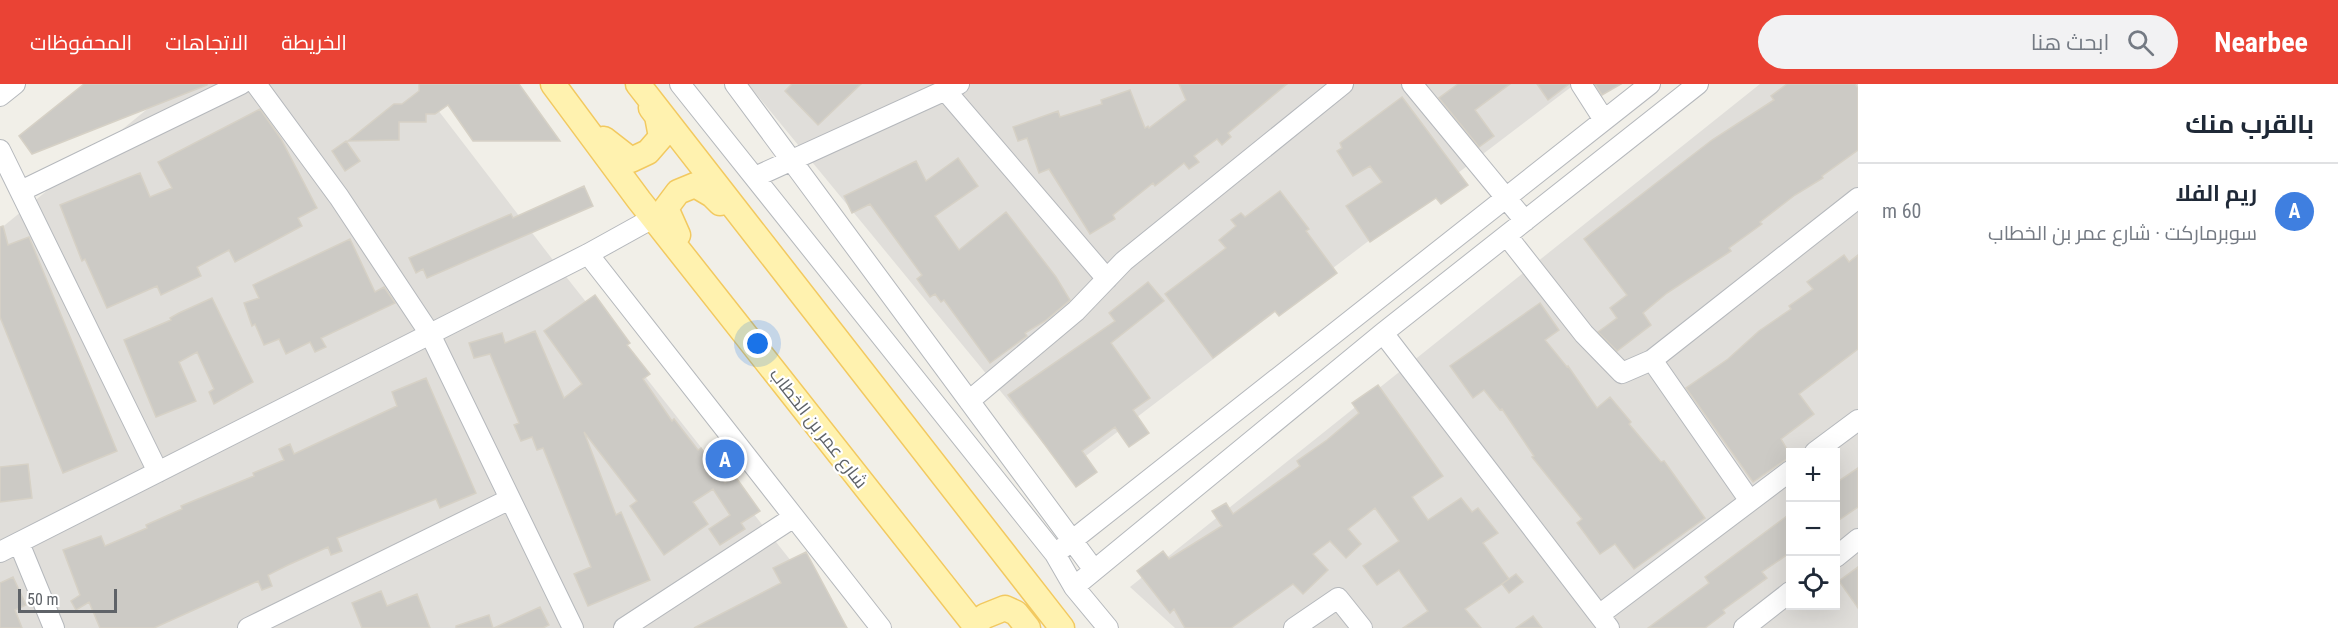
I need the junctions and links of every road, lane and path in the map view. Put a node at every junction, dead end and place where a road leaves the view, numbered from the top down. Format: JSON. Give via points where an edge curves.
{"nodes":[{"id":1,"x":15,"y":84,"type":"edge"},
{"id":2,"x":241,"y":84,"type":"edge"},
{"id":3,"x":256,"y":84,"type":"edge"},
{"id":4,"x":554,"y":84,"type":"edge"},
{"id":5,"x":636,"y":84,"type":"edge"},
{"id":6,"x":680,"y":84,"type":"edge"},
{"id":7,"x":735,"y":84,"type":"edge"},
{"id":8,"x":1344,"y":84,"type":"edge"},
{"id":9,"x":1412,"y":84,"type":"edge"},
{"id":10,"x":1581,"y":84,"type":"edge"},
{"id":11,"x":1650,"y":84,"type":"edge"},
{"id":12,"x":1698,"y":84,"type":"edge"},
{"id":13,"x":952,"y":87,"type":"edge"},
{"id":14,"x":0,"y":96,"type":"edge"},
{"id":15,"x":1604,"y":120,"type":"junction"},
{"id":16,"x":0,"y":150,"type":"edge"},
{"id":17,"x":790,"y":161,"type":"junction"},
{"id":18,"x":755,"y":177,"type":"junction"},
{"id":19,"x":21,"y":191,"type":"junction"},
{"id":20,"x":1506,"y":198,"type":"junction"},
{"id":21,"x":1858,"y":198,"type":"edge"},
{"id":22,"x":652,"y":218,"type":"junction"},
{"id":23,"x":1525,"y":221,"type":"junction"},
{"id":24,"x":1507,"y":236,"type":"junction"},
{"id":25,"x":588,"y":254,"type":"junction"},
{"id":26,"x":776,"y":261,"type":"junction"},
{"id":27,"x":1107,"y":279,"type":"junction"},
{"id":28,"x":729,"y":314,"type":"junction"},
{"id":29,"x":1383,"y":333,"type":"junction"},
{"id":30,"x":430,"y":334,"type":"junction"},
{"id":31,"x":1652,"y":360,"type":"junction"},
{"id":32,"x":969,"y":401,"type":"junction"},
{"id":33,"x":1858,"y":420,"type":"edge"},
{"id":34,"x":1822,"y":448,"type":"edge"},
{"id":35,"x":158,"y":472,"type":"junction"},
{"id":36,"x":1786,"y":475,"type":"edge"},
{"id":37,"x":510,"y":499,"type":"junction"},
{"id":38,"x":1750,"y":501,"type":"junction"},
{"id":39,"x":794,"y":517,"type":"junction"},
{"id":40,"x":1858,"y":539,"type":"edge"},
{"id":41,"x":1072,"y":541,"type":"junction"},
{"id":42,"x":19,"y":543,"type":"junction"},
{"id":43,"x":0,"y":552,"type":"edge"},
{"id":44,"x":1840,"y":553,"type":"edge"},
{"id":45,"x":1055,"y":554,"type":"junction"},
{"id":46,"x":1094,"y":570,"type":"junction"},
{"id":47,"x":1074,"y":587,"type":"junction"},
{"id":48,"x":1786,"y":596,"type":"edge"},
{"id":49,"x":1604,"y":621,"type":"edge"},
{"id":50,"x":976,"y":626,"type":"edge"},
{"id":51,"x":54,"y":628,"type":"edge"},
{"id":52,"x":248,"y":628,"type":"edge"},
{"id":53,"x":573,"y":628,"type":"edge"},
{"id":54,"x":624,"y":628,"type":"edge"},
{"id":55,"x":881,"y":628,"type":"edge"},
{"id":56,"x":1028,"y":628,"type":"edge"},
{"id":57,"x":1062,"y":628,"type":"edge"},
{"id":58,"x":1108,"y":628,"type":"edge"},
{"id":59,"x":1294,"y":628,"type":"edge"},
{"id":60,"x":1362,"y":628,"type":"edge"},
{"id":61,"x":1744,"y":628,"type":"edge"}],
"edges":[{"from":1,"to":14,"type":"street"},
{"from":2,"to":19,"type":"street"},
{"from":3,"to":30,"type":"street","via":[[339,197]]},
{"from":4,"to":5,"type":"main road","via":[[609,144],[631,160],[648,152],[661,137],[657,116]]},
{"from":4,"to":22,"type":"main road","name":"شارع عمر بن الخطاب"},
{"from":5,"to":26,"type":"main road"},
{"from":6,"to":18,"type":"street"},
{"from":7,"to":17,"type":"street"},
{"from":8,"to":27,"type":"street","via":[[1124,261]]},
{"from":9,"to":20,"type":"street"},
{"from":10,"to":15,"type":"street"},
{"from":11,"to":15,"type":"street"},
{"from":12,"to":23,"type":"street"},
{"from":13,"to":17,"type":"street"},
{"from":13,"to":27,"type":"street"},
{"from":15,"to":20,"type":"street"},
{"from":16,"to":19,"type":"street"},
{"from":17,"to":18,"type":"street"},
{"from":17,"to":32,"type":"street"},
{"from":18,"to":45,"type":"street"},
{"from":19,"to":35,"type":"street"},
{"from":20,"to":23,"type":"street"},
{"from":20,"to":41,"type":"street"},
{"from":21,"to":31,"type":"street"},
{"from":22,"to":25,"type":"street"},
{"from":22,"to":28,"type":"main road","name":"شارع عمر بن الخطاب"},
{"from":23,"to":24,"type":"street"},
{"from":24,"to":29,"type":"street"},
{"from":24,"to":31,"type":"street","via":[[1584,334],[1622,373]]},
{"from":25,"to":30,"type":"street"},
{"from":25,"to":39,"type":"street"},
{"from":26,"to":28,"type":"main road","via":[[712,195],[695,185],[678,192],[666,208],[673,228]]},
{"from":26,"to":57,"type":"main road"},
{"from":27,"to":32,"type":"street","via":[[1076,312]]},
{"from":28,"to":50,"type":"main road","name":"شارع عمر بن الخطاب"},
{"from":29,"to":46,"type":"street"},
{"from":29,"to":49,"type":"street"},
{"from":30,"to":35,"type":"street"},
{"from":30,"to":37,"type":"street"},
{"from":31,"to":38,"type":"street"},
{"from":32,"to":41,"type":"street"},
{"from":33,"to":34,"type":"street"},
{"from":35,"to":42,"type":"street"},
{"from":36,"to":38,"type":"street"},
{"from":37,"to":52,"type":"street"},
{"from":37,"to":53,"type":"street"},
{"from":38,"to":49,"type":"street"},
{"from":39,"to":54,"type":"street"},
{"from":39,"to":55,"type":"street"},
{"from":40,"to":44,"type":"street"},
{"from":41,"to":45,"type":"street"},
{"from":41,"to":46,"type":"street"},
{"from":42,"to":43,"type":"street"},
{"from":42,"to":51,"type":"street"},
{"from":45,"to":47,"type":"street"},
{"from":46,"to":47,"type":"street"},
{"from":47,"to":58,"type":"street"},
{"from":48,"to":61,"type":"street"},
{"from":50,"to":56,"type":"main road","via":[[986,615],[1005,608],[1016,613]]},
{"from":59,"to":60,"type":"street","via":[[1338,598]]}]}
